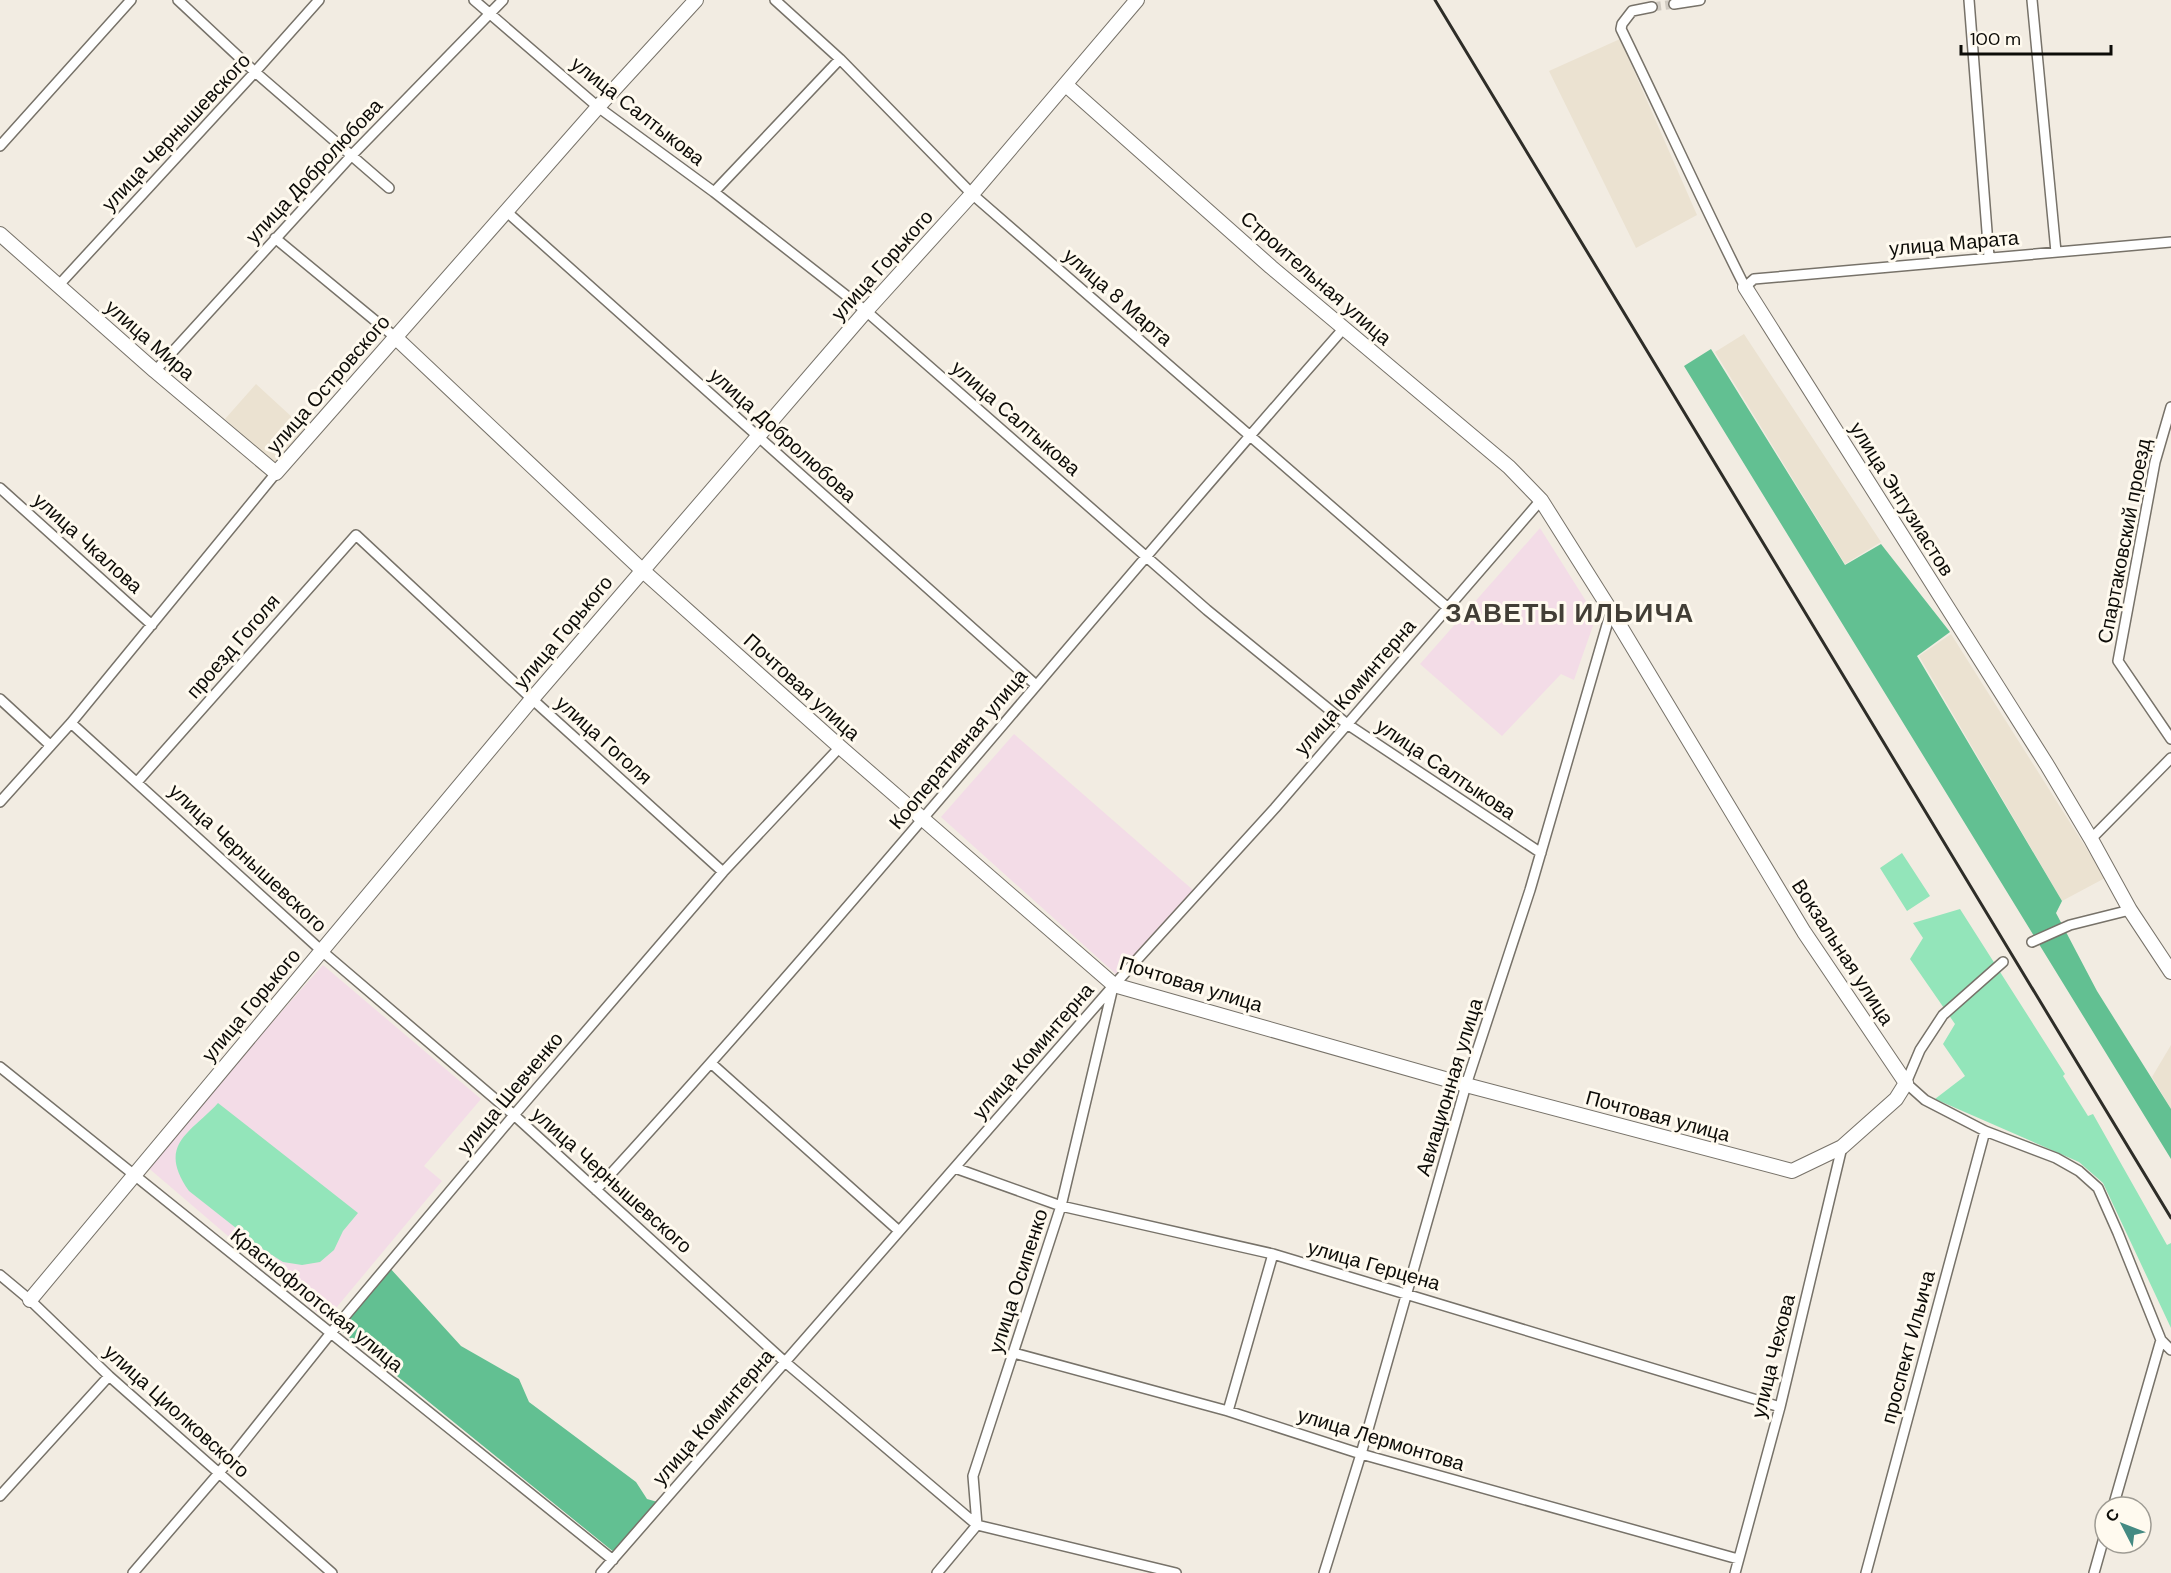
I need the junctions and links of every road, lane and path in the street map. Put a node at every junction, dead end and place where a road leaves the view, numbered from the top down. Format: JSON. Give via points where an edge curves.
{"nodes":[{"id":1,"x":131,"y":0,"type":"edge"},
{"id":2,"x":178,"y":0,"type":"edge"},
{"id":3,"x":319,"y":0,"type":"edge"},
{"id":4,"x":474,"y":0,"type":"edge"},
{"id":5,"x":503,"y":0,"type":"edge"},
{"id":6,"x":696,"y":0,"type":"edge"},
{"id":7,"x":775,"y":0,"type":"edge"},
{"id":8,"x":1137,"y":0,"type":"edge"},
{"id":9,"x":1700,"y":0,"type":"edge"},
{"id":10,"x":1969,"y":0,"type":"edge"},
{"id":11,"x":2032,"y":0,"type":"edge"},
{"id":12,"x":1674,"y":4,"type":"dead end"},
{"id":13,"x":1652,"y":8,"type":"tunnel mouth"},
{"id":14,"x":490,"y":14,"type":"junction"},
{"id":15,"x":840,"y":60,"type":"junction"},
{"id":16,"x":255,"y":72,"type":"junction"},
{"id":17,"x":1066,"y":85,"type":"junction"},
{"id":18,"x":598,"y":107,"type":"junction"},
{"id":19,"x":0,"y":146,"type":"edge"},
{"id":20,"x":352,"y":155,"type":"junction"},
{"id":21,"x":389,"y":188,"type":"dead end"},
{"id":22,"x":714,"y":192,"type":"junction"},
{"id":23,"x":972,"y":194,"type":"junction"},
{"id":24,"x":507,"y":212,"type":"junction"},
{"id":25,"x":0,"y":234,"type":"edge"},
{"id":26,"x":275,"y":238,"type":"junction"},
{"id":27,"x":2171,"y":242,"type":"edge"},
{"id":28,"x":2056,"y":252,"type":"junction"},
{"id":29,"x":1989,"y":257,"type":"junction"},
{"id":30,"x":58,"y":286,"type":"junction"},
{"id":31,"x":1745,"y":287,"type":"junction"},
{"id":32,"x":866,"y":311,"type":"junction"},
{"id":33,"x":1344,"y":328,"type":"junction"},
{"id":34,"x":395,"y":337,"type":"junction"},
{"id":35,"x":155,"y":371,"type":"junction"},
{"id":36,"x":2171,"y":407,"type":"edge"},
{"id":37,"x":1249,"y":436,"type":"junction"},
{"id":38,"x":759,"y":438,"type":"junction"},
{"id":39,"x":276,"y":474,"type":"junction"},
{"id":40,"x":0,"y":488,"type":"edge"},
{"id":41,"x":1541,"y":500,"type":"junction"},
{"id":42,"x":356,"y":535,"type":"joint"},
{"id":43,"x":1147,"y":557,"type":"junction"},
{"id":44,"x":642,"y":570,"type":"junction"},
{"id":45,"x":1448,"y":608,"type":"junction"},
{"id":46,"x":1611,"y":611,"type":"junction"},
{"id":47,"x":152,"y":625,"type":"junction"},
{"id":48,"x":1036,"y":685,"type":"junction"},
{"id":49,"x":0,"y":699,"type":"edge"},
{"id":50,"x":532,"y":699,"type":"junction"},
{"id":51,"x":71,"y":723,"type":"junction"},
{"id":52,"x":1347,"y":724,"type":"junction"},
{"id":53,"x":2171,"y":739,"type":"edge"},
{"id":54,"x":50,"y":745,"type":"junction"},
{"id":55,"x":840,"y":747,"type":"junction"},
{"id":56,"x":2171,"y":758,"type":"edge"},
{"id":57,"x":138,"y":781,"type":"junction"},
{"id":58,"x":0,"y":802,"type":"edge"},
{"id":59,"x":922,"y":819,"type":"junction"},
{"id":60,"x":2091,"y":839,"type":"junction"},
{"id":61,"x":1540,"y":854,"type":"junction"},
{"id":62,"x":723,"y":872,"type":"junction"},
{"id":63,"x":2130,"y":910,"type":"junction"},
{"id":64,"x":2032,"y":942,"type":"dead end"},
{"id":65,"x":323,"y":952,"type":"junction"},
{"id":66,"x":2003,"y":962,"type":"dead end"},
{"id":67,"x":2171,"y":972,"type":"edge"},
{"id":68,"x":1114,"y":985,"type":"junction"},
{"id":69,"x":712,"y":1064,"type":"junction"},
{"id":70,"x":0,"y":1067,"type":"edge"},
{"id":71,"x":1906,"y":1083,"type":"junction"},
{"id":72,"x":1466,"y":1085,"type":"junction"},
{"id":73,"x":514,"y":1115,"type":"junction"},
{"id":74,"x":1985,"y":1131,"type":"junction"},
{"id":75,"x":1842,"y":1147,"type":"junction"},
{"id":76,"x":955,"y":1168,"type":"junction"},
{"id":77,"x":134,"y":1174,"type":"junction"},
{"id":78,"x":596,"y":1190,"type":"junction"},
{"id":79,"x":1061,"y":1206,"type":"junction"},
{"id":80,"x":899,"y":1231,"type":"junction"},
{"id":81,"x":1274,"y":1254,"type":"junction"},
{"id":82,"x":0,"y":1275,"type":"edge"},
{"id":83,"x":1407,"y":1293,"type":"junction"},
{"id":84,"x":30,"y":1300,"type":"junction"},
{"id":85,"x":330,"y":1334,"type":"junction"},
{"id":86,"x":2161,"y":1340,"type":"junction"},
{"id":87,"x":2171,"y":1350,"type":"edge"},
{"id":88,"x":1014,"y":1353,"type":"junction"},
{"id":89,"x":785,"y":1362,"type":"junction"},
{"id":90,"x":109,"y":1376,"type":"junction"},
{"id":91,"x":1780,"y":1407,"type":"junction"},
{"id":92,"x":1228,"y":1411,"type":"junction"},
{"id":93,"x":1361,"y":1454,"type":"junction"},
{"id":94,"x":219,"y":1473,"type":"junction"},
{"id":95,"x":2116,"y":1495,"type":"edge"},
{"id":96,"x":0,"y":1496,"type":"edge"},
{"id":97,"x":977,"y":1526,"type":"junction"},
{"id":98,"x":2099,"y":1555,"type":"edge"},
{"id":99,"x":1738,"y":1559,"type":"junction"},
{"id":100,"x":613,"y":1560,"type":"junction"},
{"id":101,"x":133,"y":1573,"type":"edge"},
{"id":102,"x":332,"y":1573,"type":"edge"},
{"id":103,"x":601,"y":1573,"type":"edge"},
{"id":104,"x":937,"y":1573,"type":"edge"},
{"id":105,"x":1176,"y":1573,"type":"edge"},
{"id":106,"x":1324,"y":1573,"type":"edge"},
{"id":107,"x":1734,"y":1573,"type":"edge"},
{"id":108,"x":1866,"y":1573,"type":"edge"},
{"id":109,"x":2094,"y":1573,"type":"edge"}],
"edges":[{"from":1,"to":19,"type":"street"},
{"from":2,"to":16,"type":"street"},
{"from":3,"to":16,"type":"street","name":"улица Чернышевского"},
{"from":4,"to":14,"type":"street","name":"улица Салтыкова"},
{"from":5,"to":14,"type":"street","name":"улица Добролюбова"},
{"from":6,"to":18,"type":"street","name":"улица Островского"},
{"from":7,"to":15,"type":"street","name":"улица 8 Марта"},
{"from":8,"to":17,"type":"street","name":"улица Горького"},
{"from":9,"to":12,"type":"street"},
{"from":10,"to":29,"type":"street"},
{"from":11,"to":28,"type":"street"},
{"from":13,"to":31,"type":"street","name":"улица Энтузиастов","via":[[1632,11],[1620,27]]},
{"from":14,"to":18,"type":"street","name":"улица Салтыкова"},
{"from":14,"to":20,"type":"street","name":"улица Добролюбова"},
{"from":15,"to":22,"type":"street"},
{"from":15,"to":23,"type":"street","name":"улица 8 Марта"},
{"from":16,"to":20,"type":"street"},
{"from":16,"to":30,"type":"street","name":"улица Чернышевского"},
{"from":17,"to":23,"type":"street","name":"улица Горького"},
{"from":17,"to":33,"type":"street","name":"Строительная улица"},
{"from":18,"to":22,"type":"street","name":"улица Салтыкова"},
{"from":18,"to":24,"type":"street","name":"улица Островского"},
{"from":20,"to":21,"type":"street"},
{"from":20,"to":26,"type":"street","name":"улица Добролюбова"},
{"from":22,"to":32,"type":"street","name":"улица Салтыкова"},
{"from":23,"to":32,"type":"street","name":"улица Горького"},
{"from":23,"to":37,"type":"street","name":"улица 8 Марта"},
{"from":24,"to":34,"type":"street","name":"улица Островского"},
{"from":24,"to":38,"type":"street","name":"улица Добролюбова"},
{"from":25,"to":30,"type":"street","name":"улица Мира"},
{"from":26,"to":34,"type":"street"},
{"from":26,"to":35,"type":"street","name":"улица Добролюбова"},
{"from":27,"to":28,"type":"street","name":"улица Марата"},
{"from":28,"to":29,"type":"street","name":"улица Марата"},
{"from":29,"to":31,"type":"street","name":"улица Марата","via":[[1754,279]]},
{"from":30,"to":35,"type":"street","name":"улица Мира"},
{"from":31,"to":60,"type":"street","name":"улица Энтузиастов"},
{"from":32,"to":38,"type":"street","name":"улица Горького"},
{"from":32,"to":43,"type":"street","name":"улица Салтыкова"},
{"from":33,"to":37,"type":"street","name":"Кооперативная улица"},
{"from":33,"to":41,"type":"street","name":"Строительная улица","via":[[1507,465]]},
{"from":34,"to":39,"type":"street","name":"улица Островского"},
{"from":34,"to":44,"type":"street","name":"Почтовая улица"},
{"from":35,"to":39,"type":"street","name":"улица Мира"},
{"from":36,"to":53,"type":"street","name":"Спартаковский проезд","via":[[2154,462],[2118,661]]},
{"from":37,"to":43,"type":"street","name":"Кооперативная улица"},
{"from":37,"to":45,"type":"street","name":"улица 8 Марта"},
{"from":38,"to":44,"type":"street","name":"улица Горького"},
{"from":38,"to":48,"type":"street","name":"улица Добролюбова"},
{"from":39,"to":47,"type":"street","name":"улица Островского"},
{"from":40,"to":47,"type":"street","name":"улица Чкалова"},
{"from":41,"to":45,"type":"street","name":"улица Коминтерна"},
{"from":41,"to":46,"type":"street","name":"Вокзальная улица"},
{"from":42,"to":50,"type":"street","name":"улица Гоголя"},
{"from":42,"to":57,"type":"street","name":"проезд Гоголя"},
{"from":43,"to":48,"type":"street","name":"Кооперативная улица"},
{"from":43,"to":52,"type":"street","name":"улица Салтыкова"},
{"from":44,"to":50,"type":"street","name":"улица Горького"},
{"from":44,"to":55,"type":"street","name":"Почтовая улица"},
{"from":45,"to":52,"type":"street","name":"улица Коминтерна"},
{"from":46,"to":61,"type":"street","name":"Авиационная улица"},
{"from":46,"to":71,"type":"street","name":"Вокзальная улица","via":[[1795,917]]},
{"from":47,"to":51,"type":"street","name":"улица Островского"},
{"from":48,"to":59,"type":"street","name":"Кооперативная улица"},
{"from":49,"to":54,"type":"street"},
{"from":50,"to":62,"type":"street","name":"улица Гоголя"},
{"from":50,"to":65,"type":"street","name":"улица Горького"},
{"from":51,"to":54,"type":"street","name":"улица Островского"},
{"from":51,"to":57,"type":"street","name":"улица Чернышевского"},
{"from":52,"to":61,"type":"street","name":"улица Салтыкова"},
{"from":52,"to":68,"type":"street","name":"улица Коминтерна"},
{"from":54,"to":58,"type":"street","name":"улица Островского"},
{"from":55,"to":59,"type":"street","name":"Почтовая улица"},
{"from":55,"to":62,"type":"street","name":"улица Шевченко"},
{"from":56,"to":60,"type":"street"},
{"from":57,"to":65,"type":"street","name":"улица Чернышевского"},
{"from":59,"to":68,"type":"street","name":"Почтовая улица"},
{"from":59,"to":69,"type":"street","name":"Кооперативная улица"},
{"from":60,"to":63,"type":"street","name":"улица Энтузиастов"},
{"from":61,"to":72,"type":"street","name":"Авиационная улица"},
{"from":62,"to":73,"type":"street","name":"улица Шевченко"},
{"from":63,"to":64,"type":"street","via":[[2070,925]]},
{"from":63,"to":67,"type":"street","name":"улица Энтузиастов"},
{"from":65,"to":73,"type":"street","name":"улица Чернышевского"},
{"from":65,"to":77,"type":"street","name":"улица Горького"},
{"from":66,"to":71,"type":"street","name":"Почтовая улица","via":[[1943,1015],[1920,1050]]},
{"from":68,"to":72,"type":"street","name":"Почтовая улица"},
{"from":68,"to":76,"type":"street","name":"улица Коминтерна"},
{"from":68,"to":79,"type":"street","name":"улица Осипенко"},
{"from":69,"to":78,"type":"street","name":"Кооперативная улица"},
{"from":69,"to":80,"type":"street"},
{"from":70,"to":77,"type":"street","name":"Краснофлотская улица"},
{"from":71,"to":74,"type":"street","name":"Вокзальная улица","via":[[1925,1100]]},
{"from":71,"to":75,"type":"street","name":"Почтовая улица","via":[[1896,1099]]},
{"from":72,"to":75,"type":"street","name":"Почтовая улица","via":[[1792,1171]]},
{"from":72,"to":83,"type":"street","name":"Авиационная улица"},
{"from":73,"to":78,"type":"street","name":"улица Чернышевского"},
{"from":73,"to":85,"type":"street","name":"улица Шевченко"},
{"from":74,"to":86,"type":"street","name":"Вокзальная улица","via":[[2056,1158],[2098,1188]]},
{"from":74,"to":108,"type":"street","name":"проспект Ильича"},
{"from":75,"to":91,"type":"street","name":"улица Чехова"},
{"from":76,"to":79,"type":"street","name":"улица Герцена"},
{"from":76,"to":80,"type":"street","name":"улица Коминтерна"},
{"from":77,"to":84,"type":"street","name":"улица Горького"},
{"from":77,"to":85,"type":"street","name":"Краснофлотская улица"},
{"from":78,"to":89,"type":"street","name":"улица Чернышевского"},
{"from":79,"to":81,"type":"street","name":"улица Герцена"},
{"from":79,"to":88,"type":"street","name":"улица Осипенко"},
{"from":80,"to":89,"type":"street","name":"улица Коминтерна"},
{"from":81,"to":83,"type":"street","name":"улица Герцена"},
{"from":81,"to":92,"type":"street"},
{"from":82,"to":84,"type":"street","name":"улица Циолковского"},
{"from":83,"to":91,"type":"street","name":"улица Герцена"},
{"from":83,"to":93,"type":"street","name":"Авиационная улица"},
{"from":84,"to":90,"type":"street","name":"улица Циолковского"},
{"from":85,"to":94,"type":"street","name":"улица Шевченко"},
{"from":85,"to":100,"type":"street","name":"Краснофлотская улица"},
{"from":86,"to":87,"type":"street","name":"Вокзальная улица"},
{"from":86,"to":95,"type":"street"},
{"from":88,"to":92,"type":"street","name":"улица Лермонтова"},
{"from":88,"to":97,"type":"street","name":"улица Осипенко","via":[[973,1476]]},
{"from":89,"to":97,"type":"street","name":"улица Чернышевского"},
{"from":89,"to":100,"type":"street","name":"улица Коминтерна"},
{"from":90,"to":94,"type":"street","name":"улица Циолковского"},
{"from":90,"to":96,"type":"street"},
{"from":91,"to":99,"type":"street","name":"улица Чехова"},
{"from":92,"to":93,"type":"street","name":"улица Лермонтова"},
{"from":93,"to":99,"type":"street","name":"улица Лермонтова"},
{"from":93,"to":106,"type":"street","name":"Авиационная улица"},
{"from":94,"to":101,"type":"street","name":"улица Шевченко"},
{"from":94,"to":102,"type":"street","name":"улица Циолковского"},
{"from":97,"to":104,"type":"street"},
{"from":97,"to":105,"type":"street","name":"улица Чернышевского"},
{"from":98,"to":109,"type":"street"},
{"from":99,"to":107,"type":"street","name":"улица Чехова"},
{"from":100,"to":103,"type":"street","name":"улица Коминтерна"}]}
